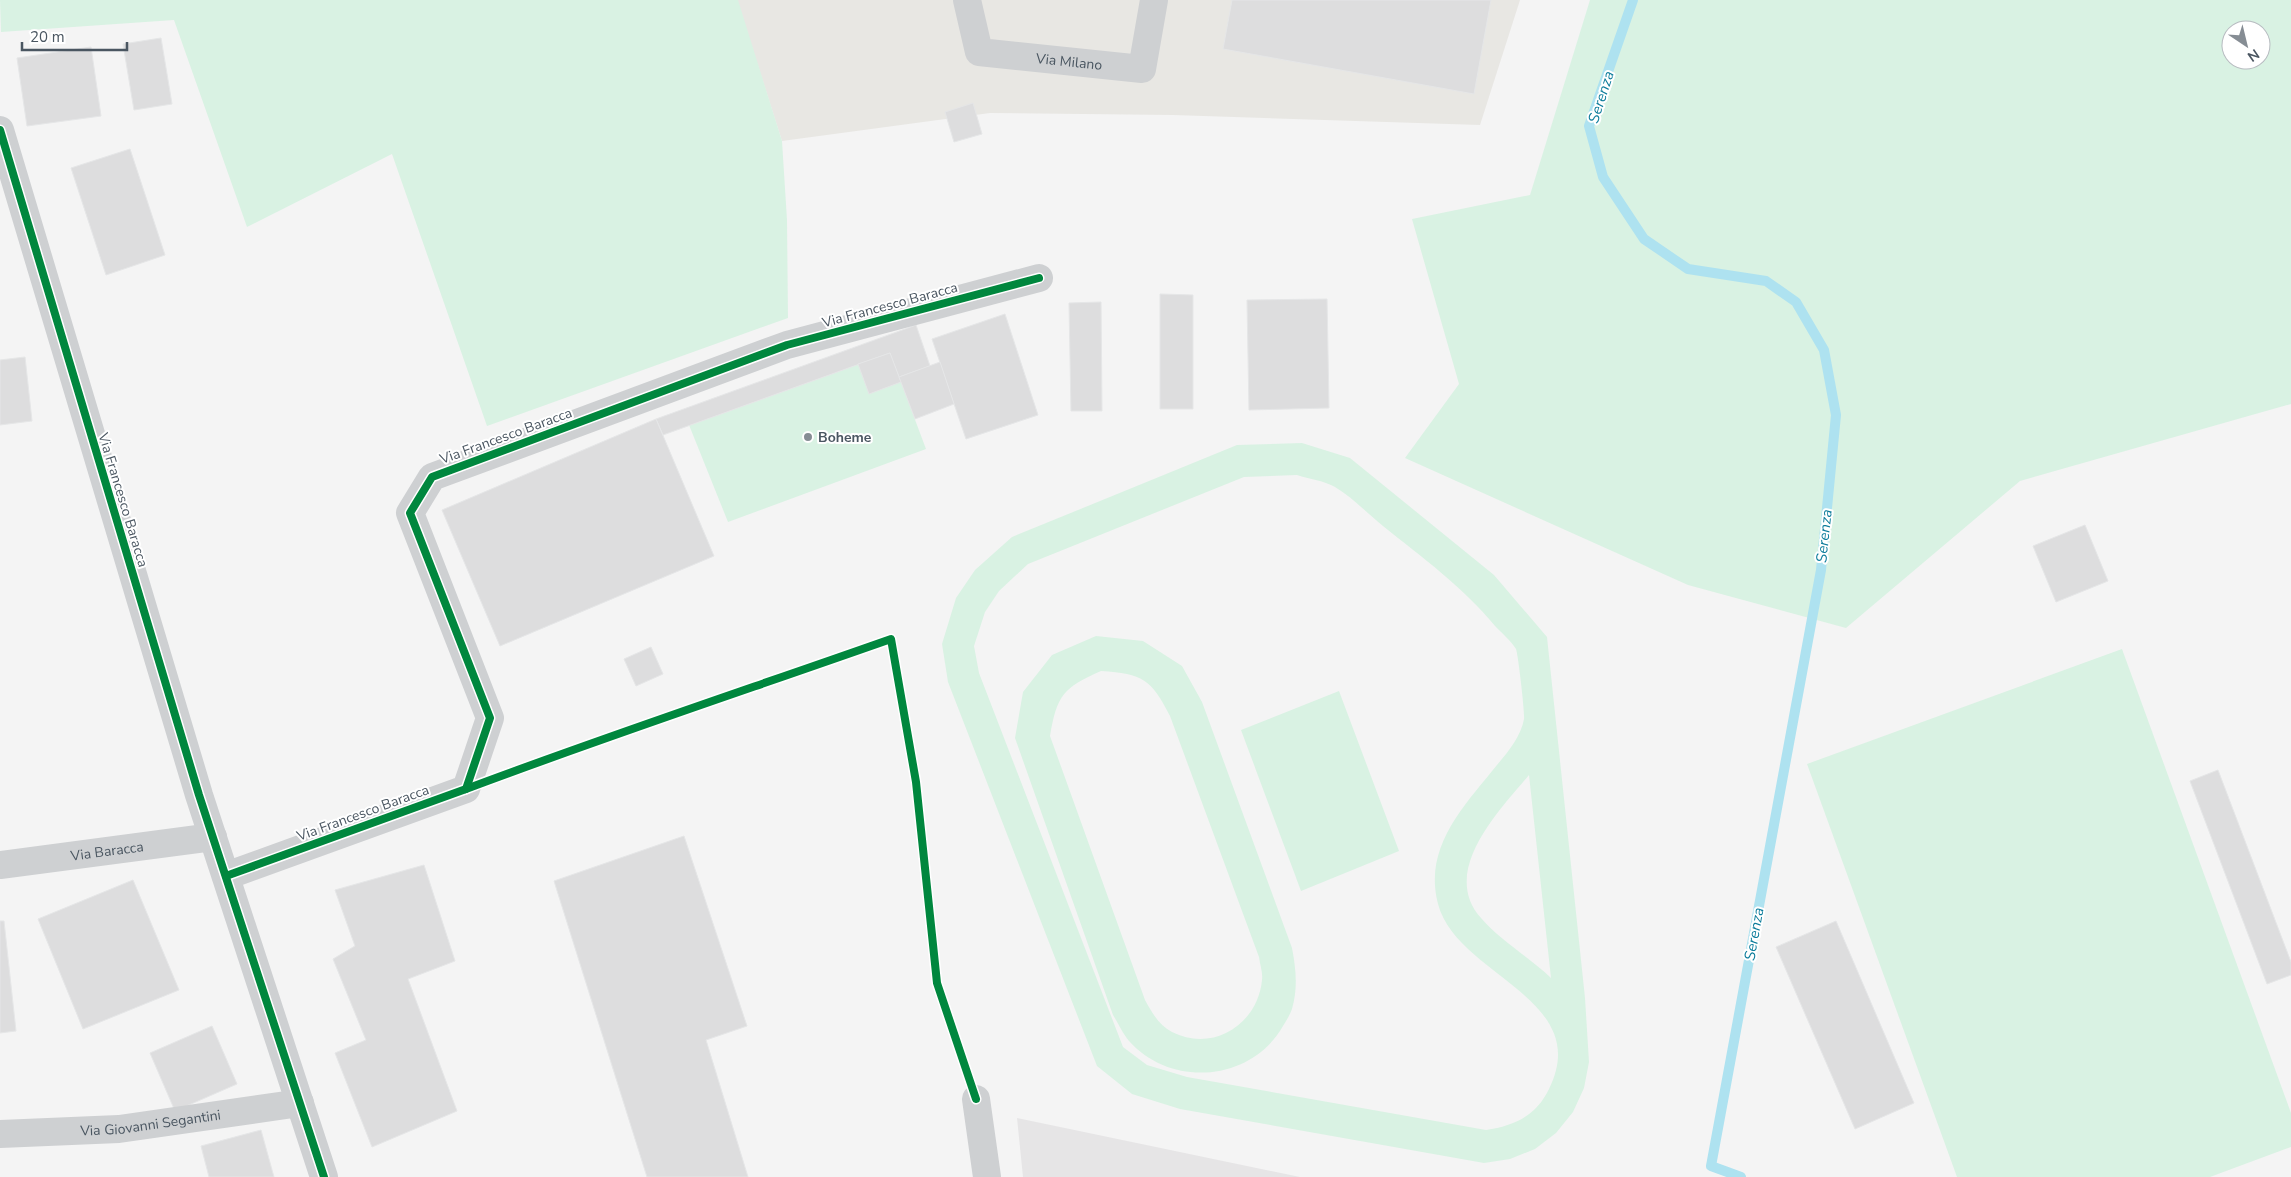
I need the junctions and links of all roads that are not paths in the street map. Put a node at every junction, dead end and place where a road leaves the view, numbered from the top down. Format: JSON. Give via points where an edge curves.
{"nodes":[{"id":1,"x":967,"y":0,"type":"edge"},
{"id":2,"x":1154,"y":0,"type":"edge"},
{"id":3,"x":0,"y":130,"type":"edge"},
{"id":4,"x":1039,"y":278,"type":"dead end"},
{"id":5,"x":213,"y":838,"type":"junction"},
{"id":6,"x":0,"y":865,"type":"edge"},
{"id":7,"x":226,"y":876,"type":"junction"},
{"id":8,"x":976,"y":1099,"type":"dead end"},
{"id":9,"x":300,"y":1103,"type":"junction"},
{"id":10,"x":0,"y":1134,"type":"edge"},
{"id":11,"x":324,"y":1177,"type":"edge"},
{"id":12,"x":987,"y":1177,"type":"edge"}],
"edges":[{"from":1,"to":2,"type":"street","name":"Via Milano","via":[[980,52],[1142,69]]},
{"from":3,"to":5,"type":"street","name":"Via Francesco Baracca"},
{"from":4,"to":7,"type":"street","name":"Via Francesco Baracca","via":[[787,345],[432,477],[410,513],[490,718],[466,789]]},
{"from":5,"to":6,"type":"street","name":"Via Baracca"},
{"from":5,"to":7,"type":"street","name":"Via Francesco Baracca"},
{"from":7,"to":9,"type":"street","name":"Via Francesco Baracca"},
{"from":8,"to":12,"type":"street"},
{"from":9,"to":10,"type":"street","name":"Via Giovanni Segantini","via":[[119,1129]]},
{"from":9,"to":11,"type":"street","name":"Via Francesco Baracca"}]}
